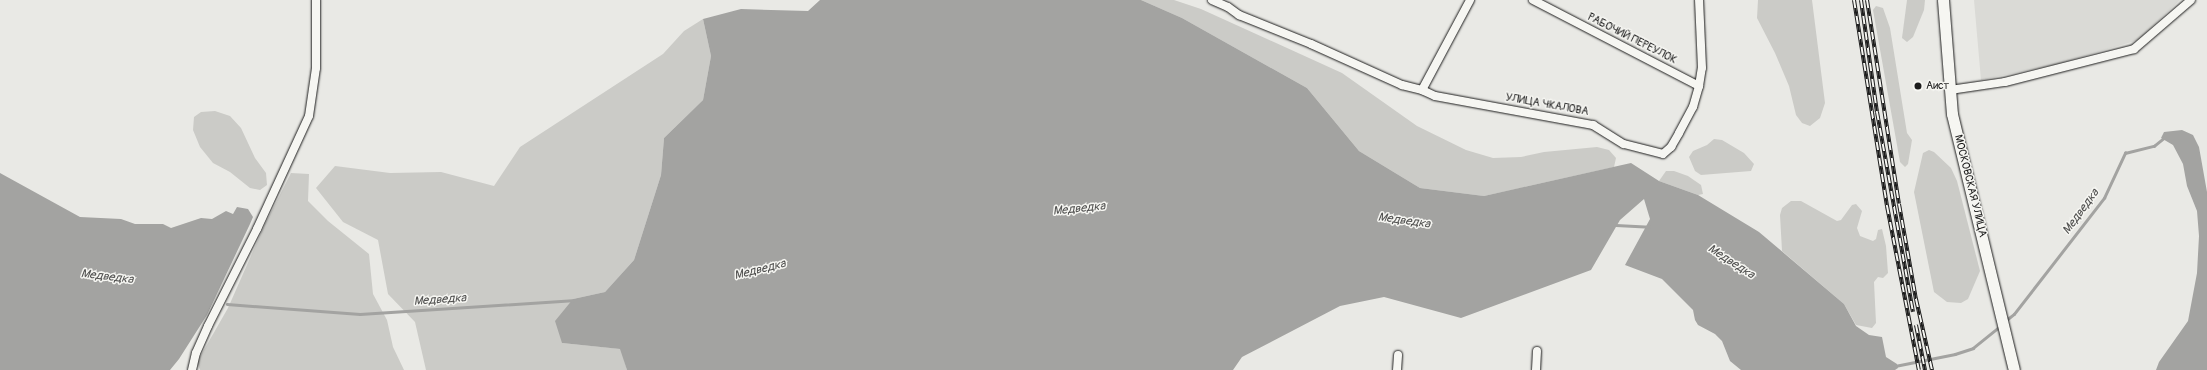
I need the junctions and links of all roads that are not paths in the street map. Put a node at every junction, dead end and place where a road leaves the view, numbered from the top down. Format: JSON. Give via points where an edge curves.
{"nodes":[{"id":1,"x":316,"y":0,"type":"edge"},
{"id":2,"x":1212,"y":0,"type":"edge"},
{"id":3,"x":1470,"y":0,"type":"edge"},
{"id":4,"x":1533,"y":0,"type":"edge"},
{"id":5,"x":1699,"y":0,"type":"edge"},
{"id":6,"x":1943,"y":0,"type":"edge"},
{"id":7,"x":2191,"y":0,"type":"edge"},
{"id":8,"x":1230,"y":3,"type":"edge"},
{"id":9,"x":1699,"y":86,"type":"junction"},
{"id":10,"x":1422,"y":90,"type":"junction"},
{"id":11,"x":1950,"y":90,"type":"junction"},
{"id":12,"x":1537,"y":351,"type":"dead end"},
{"id":13,"x":1398,"y":355,"type":"dead end"},
{"id":14,"x":2014,"y":369,"type":"edge"},
{"id":15,"x":192,"y":370,"type":"edge"},
{"id":16,"x":1397,"y":370,"type":"edge"},
{"id":17,"x":1536,"y":370,"type":"edge"}],
"edges":[{"from":1,"to":15,"type":"street","via":[[316,68],[308,116],[257,229],[208,326],[196,353]]},
{"from":2,"to":8,"type":"street","name":"УЛИЦА ЧКАЛОВА"},
{"from":3,"to":10,"type":"street"},
{"from":4,"to":9,"type":"street","name":"РАБОЧИЙ ПЕРЕУЛОК"},
{"from":5,"to":9,"type":"street","via":[[1702,68]]},
{"from":6,"to":11,"type":"street","name":"МОСКОВСКАЯ УЛИЦА"},
{"from":7,"to":11,"type":"street","via":[[2134,49],[2005,82]]},
{"from":8,"to":10,"type":"street","name":"УЛИЦА ЧКАЛОВА","via":[[1239,15],[1402,85]]},
{"from":9,"to":10,"type":"street","name":"УЛИЦА ЧКАЛОВА","via":[[1693,107],[1679,134],[1663,154],[1624,144],[1593,125],[1435,96]]},
{"from":11,"to":14,"type":"street","name":"МОСКОВСКАЯ УЛИЦА","via":[[1952,114]]},
{"from":12,"to":17,"type":"street"},
{"from":13,"to":16,"type":"street"}]}
